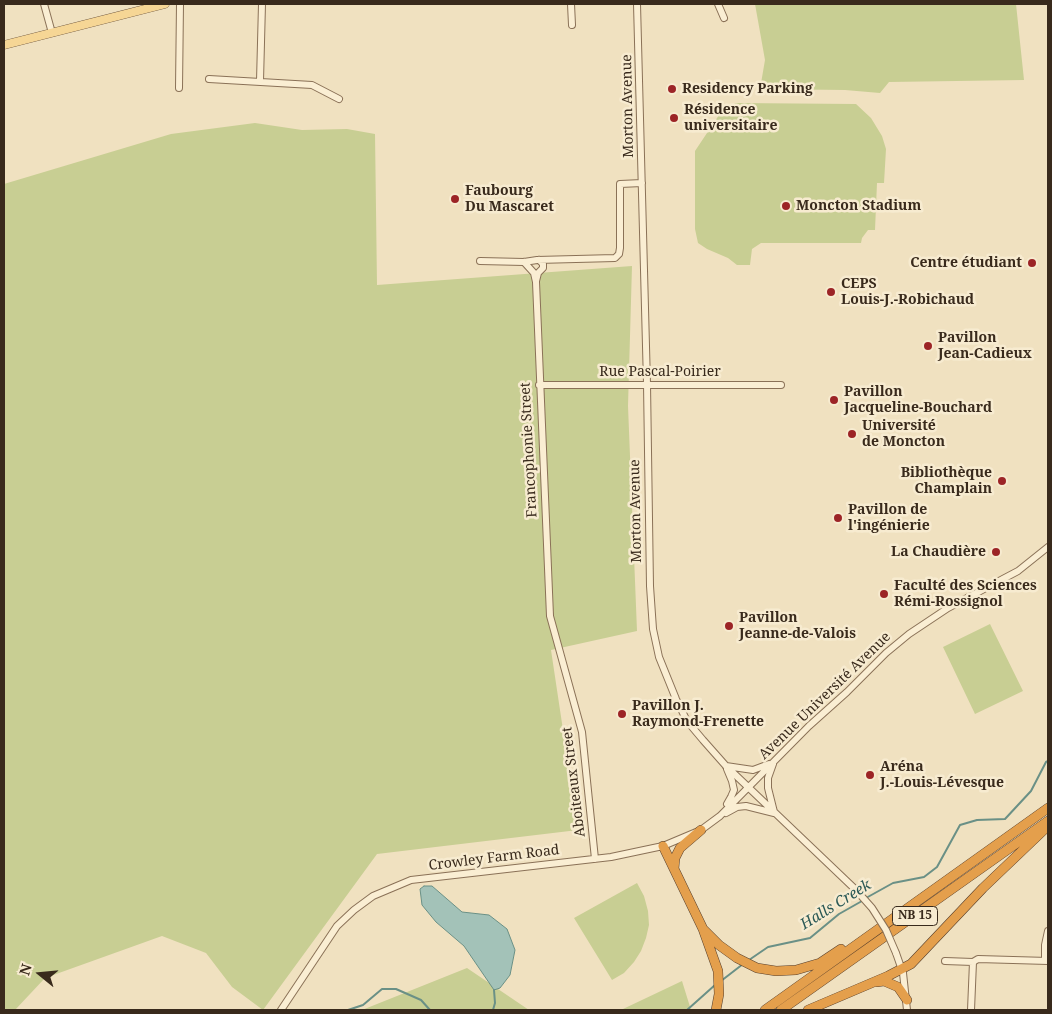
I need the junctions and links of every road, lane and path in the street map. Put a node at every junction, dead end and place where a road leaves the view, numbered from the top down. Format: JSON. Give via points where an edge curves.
{"nodes":[{"id":1,"x":44,"y":4,"type":"edge"},
{"id":2,"x":165,"y":4,"type":"edge"},
{"id":3,"x":180,"y":4,"type":"edge"},
{"id":4,"x":262,"y":4,"type":"edge"},
{"id":5,"x":571,"y":4,"type":"edge"},
{"id":6,"x":637,"y":4,"type":"edge"},
{"id":7,"x":718,"y":4,"type":"edge"},
{"id":8,"x":724,"y":18,"type":"dead end"},
{"id":9,"x":572,"y":26,"type":"dead end"},
{"id":10,"x":52,"y":33,"type":"junction"},
{"id":11,"x":4,"y":45,"type":"edge"},
{"id":12,"x":209,"y":79,"type":"dead end"},
{"id":13,"x":260,"y":81,"type":"junction"},
{"id":14,"x":179,"y":88,"type":"dead end"},
{"id":15,"x":339,"y":99,"type":"dead end"},
{"id":16,"x":642,"y":183,"type":"junction"},
{"id":17,"x":480,"y":261,"type":"dead end"},
{"id":18,"x":537,"y":266,"type":"junction"},
{"id":19,"x":647,"y":384,"type":"junction"},
{"id":20,"x":539,"y":385,"type":"junction"},
{"id":21,"x":781,"y":385,"type":"dead end"},
{"id":22,"x":1048,"y":547,"type":"edge"},
{"id":23,"x":550,"y":616,"type":"joint"},
{"id":24,"x":774,"y":761,"type":"junction"},
{"id":25,"x":726,"y":766,"type":"junction"},
{"id":26,"x":748,"y":788,"type":"junction"},
{"id":27,"x":1048,"y":808,"type":"edge"},
{"id":28,"x":775,"y":814,"type":"junction"},
{"id":29,"x":720,"y":816,"type":"junction"},
{"id":30,"x":1048,"y":821,"type":"edge"},
{"id":31,"x":1048,"y":826,"type":"edge"},
{"id":32,"x":701,"y":830,"type":"junction"},
{"id":33,"x":663,"y":846,"type":"junction"},
{"id":34,"x":595,"y":859,"type":"junction"},
{"id":35,"x":674,"y":869,"type":"junction"},
{"id":36,"x":934,"y":890,"type":"junction"},
{"id":37,"x":703,"y":929,"type":"junction"},
{"id":38,"x":1048,"y":931,"type":"edge"},
{"id":39,"x":945,"y":961,"type":"dead end"},
{"id":40,"x":1046,"y":961,"type":"edge"},
{"id":41,"x":973,"y":962,"type":"junction"},
{"id":42,"x":902,"y":968,"type":"junction"},
{"id":43,"x":870,"y":984,"type":"junction"},
{"id":44,"x":907,"y":1000,"type":"junction"},
{"id":45,"x":281,"y":1010,"type":"edge"},
{"id":46,"x":716,"y":1010,"type":"edge"},
{"id":47,"x":765,"y":1010,"type":"edge"},
{"id":48,"x":781,"y":1010,"type":"edge"},
{"id":49,"x":808,"y":1010,"type":"edge"},
{"id":50,"x":907,"y":1010,"type":"edge"},
{"id":51,"x":971,"y":1010,"type":"edge"}],
"edges":[{"from":1,"to":10,"type":"street"},
{"from":2,"to":10,"type":"main road"},
{"from":3,"to":14,"type":"street"},
{"from":4,"to":13,"type":"street"},
{"from":5,"to":9,"type":"street"},
{"from":6,"to":16,"type":"street","name":"Morton Avenue"},
{"from":7,"to":8,"type":"street"},
{"from":10,"to":11,"type":"main road"},
{"from":12,"to":13,"type":"street"},
{"from":13,"to":15,"type":"street","via":[[312,85]]},
{"from":16,"to":18,"type":"street","via":[[620,184],[620,248],[617,256]]},
{"from":16,"to":19,"type":"street","name":"Morton Avenue"},
{"from":17,"to":18,"type":"street","via":[[524,262]]},
{"from":18,"to":20,"type":"street","name":"Francophonie Street"},
{"from":19,"to":20,"type":"street","name":"Rue Pascal-Poirier"},
{"from":19,"to":21,"type":"street","name":"Rue Pascal-Poirier"},
{"from":19,"to":25,"type":"street","name":"Morton Avenue","via":[[653,629],[659,657],[687,721]]},
{"from":20,"to":23,"type":"street","name":"Francophonie Street"},
{"from":22,"to":24,"type":"street","name":"Avenue Université Avenue","via":[[1018,571],[973,594],[909,634],[868,669]]},
{"from":23,"to":34,"type":"street","name":"Aboiteaux Street","via":[[582,732]]},
{"from":24,"to":25,"type":"street","via":[[753,770]]},
{"from":24,"to":26,"type":"street","name":"Avenue Université Avenue"},
{"from":24,"to":28,"type":"street","via":[[768,788]]},
{"from":25,"to":26,"type":"street","name":"Morton Avenue"},
{"from":25,"to":29,"type":"street","via":[[734,790]]},
{"from":26,"to":28,"type":"street","name":"Morton Avenue"},
{"from":26,"to":29,"type":"street","name":"Crowley Farm Road"},
{"from":27,"to":36,"type":"highway","number":"NB 15"},
{"from":28,"to":29,"type":"street","via":[[746,806]]},
{"from":28,"to":42,"type":"street","name":"Morton Avenue","bridge":true,"via":[[872,908],[886,930]]},
{"from":29,"to":32,"type":"street","name":"Crowley Farm Road"},
{"from":30,"to":48,"type":"highway","number":"NB 15"},
{"from":31,"to":42,"type":"highway","via":[[911,964]]},
{"from":32,"to":33,"type":"street","name":"Crowley Farm Road"},
{"from":32,"to":35,"type":"highway","via":[[680,848]]},
{"from":33,"to":34,"type":"street","name":"Crowley Farm Road"},
{"from":33,"to":35,"type":"highway"},
{"from":34,"to":45,"type":"street","name":"Crowley Farm Road","via":[[411,880],[373,896],[337,926]]},
{"from":35,"to":37,"type":"highway"},
{"from":36,"to":37,"type":"highway","via":[[820,963],[796,970],[757,968],[719,945]]},
{"from":36,"to":47,"type":"highway","number":"NB 15"},
{"from":37,"to":46,"type":"highway","via":[[718,971]]},
{"from":38,"to":40,"type":"street"},
{"from":39,"to":41,"type":"street"},
{"from":40,"to":41,"type":"street","via":[[978,959]]},
{"from":41,"to":51,"type":"street"},
{"from":42,"to":43,"type":"highway"},
{"from":42,"to":44,"type":"street","name":"Morton Avenue"},
{"from":43,"to":44,"type":"highway","via":[[884,981],[898,987]]},
{"from":43,"to":49,"type":"highway"},
{"from":44,"to":50,"type":"street","name":"Morton Avenue"}]}
